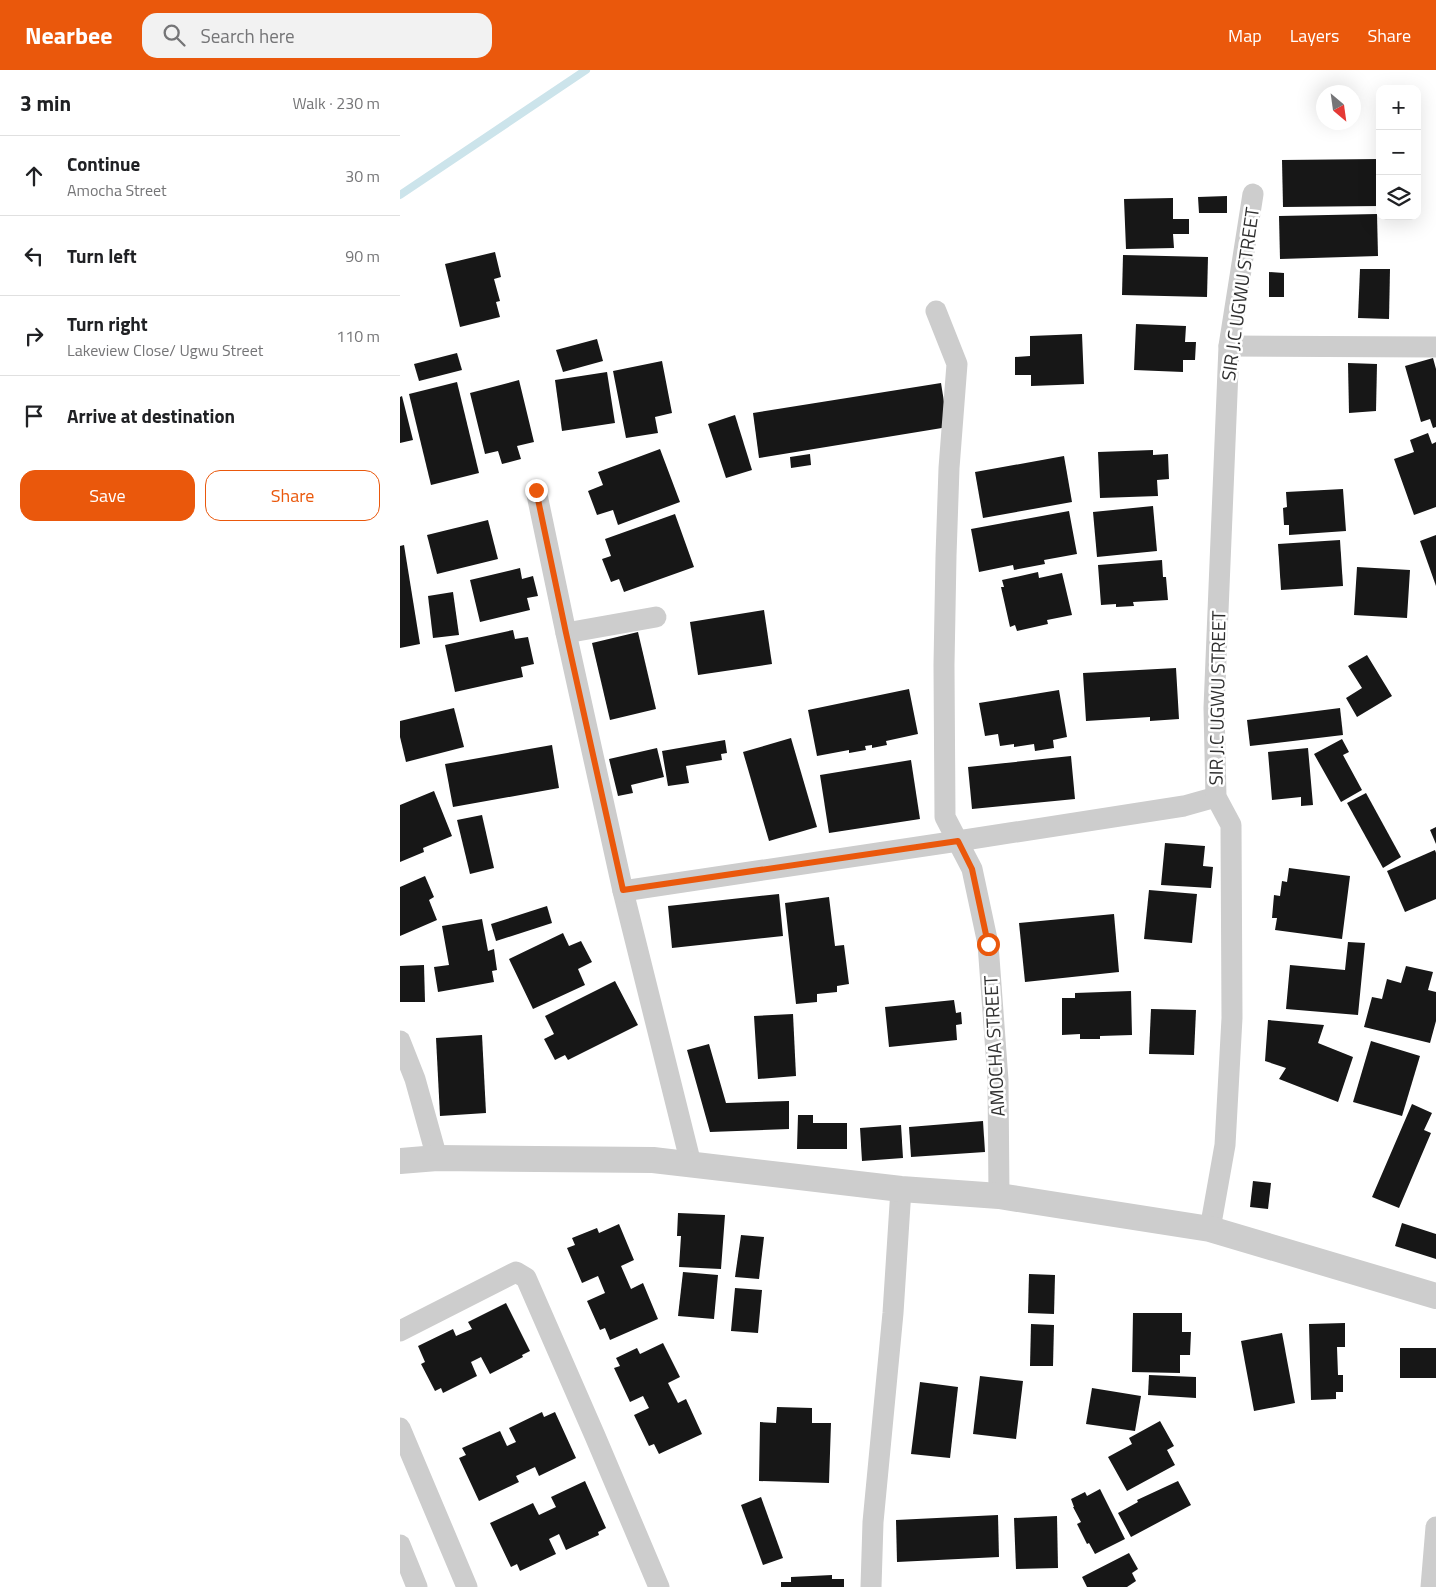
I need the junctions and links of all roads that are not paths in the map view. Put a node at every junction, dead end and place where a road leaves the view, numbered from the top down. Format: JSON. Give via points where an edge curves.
{"nodes":[{"id":1,"x":1253,"y":194,"type":"dead end"},
{"id":2,"x":936,"y":311,"type":"dead end"},
{"id":3,"x":1229,"y":346,"type":"junction"},
{"id":4,"x":1436,"y":347,"type":"edge"},
{"id":5,"x":536,"y":490,"type":"dead end"},
{"id":6,"x":656,"y":616,"type":"dead end"},
{"id":7,"x":566,"y":633,"type":"junction"},
{"id":8,"x":1216,"y":797,"type":"junction"},
{"id":9,"x":958,"y":841,"type":"junction"},
{"id":10,"x":623,"y":890,"type":"junction"},
{"id":11,"x":400,"y":1041,"type":"edge"},
{"id":12,"x":437,"y":1158,"type":"junction"},
{"id":13,"x":400,"y":1161,"type":"edge"},
{"id":14,"x":691,"y":1164,"type":"junction"},
{"id":15,"x":901,"y":1189,"type":"junction"},
{"id":16,"x":999,"y":1196,"type":"junction"},
{"id":17,"x":1210,"y":1230,"type":"junction"},
{"id":18,"x":1436,"y":1296,"type":"edge"},
{"id":19,"x":400,"y":1330,"type":"edge"},
{"id":20,"x":400,"y":1428,"type":"edge"},
{"id":21,"x":1436,"y":1527,"type":"edge"},
{"id":22,"x":400,"y":1545,"type":"edge"},
{"id":23,"x":416,"y":1587,"type":"edge"},
{"id":24,"x":467,"y":1587,"type":"edge"},
{"id":25,"x":658,"y":1587,"type":"edge"},
{"id":26,"x":871,"y":1587,"type":"edge"},
{"id":27,"x":1431,"y":1587,"type":"edge"}],
"edges":[{"from":1,"to":3,"type":"street","name":"SIR J.C UGWU STREET"},
{"from":2,"to":9,"type":"street","name":"AMOCHA STREET","via":[[957,364],[949,468],[944,665],[945,817]]},
{"from":3,"to":4,"type":"street"},
{"from":3,"to":8,"type":"street","name":"SIR J.C UGWU STREET","via":[[1214,708]]},
{"from":5,"to":7,"type":"street"},
{"from":6,"to":7,"type":"street"},
{"from":7,"to":10,"type":"street"},
{"from":8,"to":9,"type":"street","via":[[1184,806]]},
{"from":8,"to":17,"type":"street","name":"SIR J.C UGWU STREET","via":[[1231,825],[1232,1018],[1226,1146]]},
{"from":9,"to":10,"type":"street"},
{"from":9,"to":16,"type":"street","name":"AMOCHA STREET","via":[[972,869],[988,944],[998,1080]]},
{"from":10,"to":14,"type":"street"},
{"from":11,"to":12,"type":"street","via":[[415,1079]]},
{"from":12,"to":13,"type":"street"},
{"from":12,"to":14,"type":"street","via":[[653,1160]]},
{"from":14,"to":15,"type":"street"},
{"from":15,"to":16,"type":"street"},
{"from":15,"to":26,"type":"street","via":[[873,1522]]},
{"from":16,"to":17,"type":"street"},
{"from":17,"to":18,"type":"street"},
{"from":19,"to":25,"type":"street","via":[[516,1272],[526,1278]]},
{"from":20,"to":24,"type":"street"},
{"from":21,"to":27,"type":"street"},
{"from":22,"to":23,"type":"street"}]}
